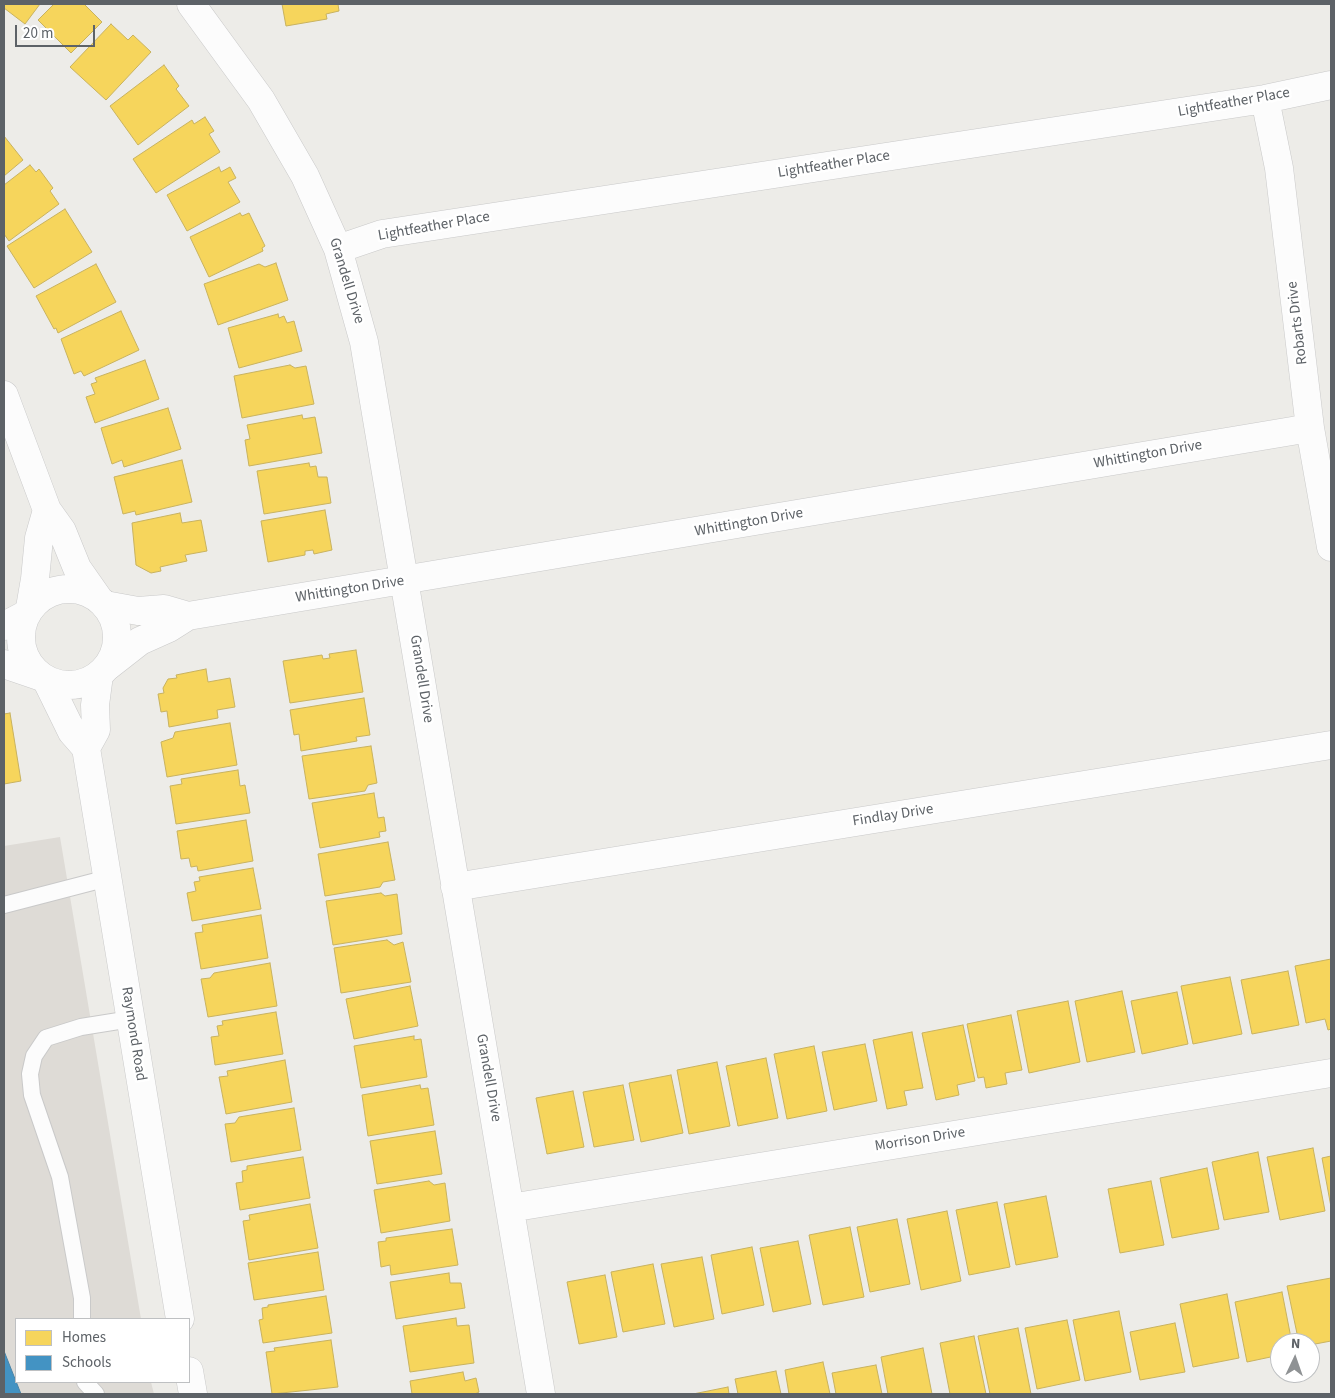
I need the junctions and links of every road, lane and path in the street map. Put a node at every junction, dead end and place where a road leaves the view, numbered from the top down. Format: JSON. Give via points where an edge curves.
{"nodes":[{"id":1,"x":191,"y":4,"type":"edge"},
{"id":2,"x":1331,"y":85,"type":"edge"},
{"id":3,"x":1265,"y":99,"type":"junction"},
{"id":4,"x":338,"y":248,"type":"junction"},
{"id":5,"x":4,"y":395,"type":"edge"},
{"id":6,"x":1310,"y":428,"type":"junction"},
{"id":7,"x":47,"y":510,"type":"junction"},
{"id":8,"x":1331,"y":547,"type":"edge"},
{"id":9,"x":405,"y":580,"type":"junction"},
{"id":10,"x":102,"y":602,"type":"junction"},
{"id":11,"x":20,"y":616,"type":"edge"},
{"id":12,"x":188,"y":616,"type":"junction"},
{"id":13,"x":4,"y":664,"type":"edge"},
{"id":14,"x":103,"y":670,"type":"junction"},
{"id":15,"x":43,"y":678,"type":"junction"},
{"id":16,"x":1331,"y":744,"type":"edge"},
{"id":17,"x":86,"y":748,"type":"junction"},
{"id":18,"x":108,"y":878,"type":"junction"},
{"id":19,"x":455,"y":887,"type":"junction"},
{"id":20,"x":27,"y":901,"type":"junction"},
{"id":21,"x":4,"y":905,"type":"edge"},
{"id":22,"x":4,"y":917,"type":"edge"},
{"id":23,"x":131,"y":1019,"type":"junction"},
{"id":24,"x":1331,"y":1073,"type":"edge"},
{"id":25,"x":510,"y":1208,"type":"junction"},
{"id":26,"x":82,"y":1318,"type":"edge"},
{"id":27,"x":180,"y":1318,"type":"edge"},
{"id":28,"x":190,"y":1377,"type":"edge"},
{"id":29,"x":86,"y":1383,"type":"edge"},
{"id":30,"x":96,"y":1394,"type":"edge"},
{"id":31,"x":193,"y":1394,"type":"edge"},
{"id":32,"x":541,"y":1394,"type":"edge"}],
"edges":[{"from":1,"to":4,"type":"street","name":"Grandell Drive","via":[[248,79],[270,114],[305,176]]},
{"from":2,"to":3,"type":"street","name":"Lightfeather Place"},
{"from":3,"to":4,"type":"street","name":"Lightfeather Place","via":[[382,234]]},
{"from":3,"to":6,"type":"street","name":"Robarts Drive","via":[[1279,168]]},
{"from":4,"to":9,"type":"street","name":"Grandell Drive","via":[[364,342]]},
{"from":5,"to":7,"type":"street"},
{"from":6,"to":8,"type":"street","name":"Robarts Drive"},
{"from":6,"to":9,"type":"street","name":"Whittington Drive"},
{"from":7,"to":10,"type":"street","via":[[62,531],[77,568]]},
{"from":7,"to":11,"type":"street","via":[[39,538],[36,579]]},
{"from":9,"to":12,"type":"street","name":"Whittington Drive"},
{"from":9,"to":19,"type":"street","name":"Grandell Drive"},
{"from":10,"to":11,"type":"street","via":[[87,592],[62,589],[38,599]]},
{"from":10,"to":12,"type":"street","name":"Whittington Drive","via":[[138,611],[164,609]]},
{"from":10,"to":14,"type":"street","via":[[113,616],[117,635],[114,655]]},
{"from":11,"to":15,"type":"street","via":[[21,648],[28,664]]},
{"from":12,"to":14,"type":"street","name":"Whittington Drive","via":[[140,641]]},
{"from":13,"to":15,"type":"street"},
{"from":14,"to":15,"type":"street","via":[[91,680],[73,686],[55,685]]},
{"from":14,"to":17,"type":"street","via":[[95,705],[96,730]]},
{"from":15,"to":17,"type":"street","name":"Raymond Road","via":[[72,732]]},
{"from":16,"to":19,"type":"street","name":"Findlay Drive"},
{"from":17,"to":18,"type":"street","name":"Raymond Road"},
{"from":18,"to":20,"type":"lane"},
{"from":18,"to":23,"type":"street","name":"Raymond Road"},
{"from":19,"to":25,"type":"street","name":"Grandell Drive"},
{"from":20,"to":21,"type":"lane"},
{"from":20,"to":22,"type":"lane"},
{"from":23,"to":26,"type":"lane","via":[[81,1027],[46,1038],[34,1056],[30,1074],[32,1095],[60,1177],[82,1298]]},
{"from":23,"to":27,"type":"street","name":"Raymond Road"},
{"from":24,"to":25,"type":"street","name":"Morrison Drive"},
{"from":25,"to":32,"type":"street","name":"Grandell Drive"},
{"from":28,"to":31,"type":"street"},
{"from":29,"to":30,"type":"lane"}]}
